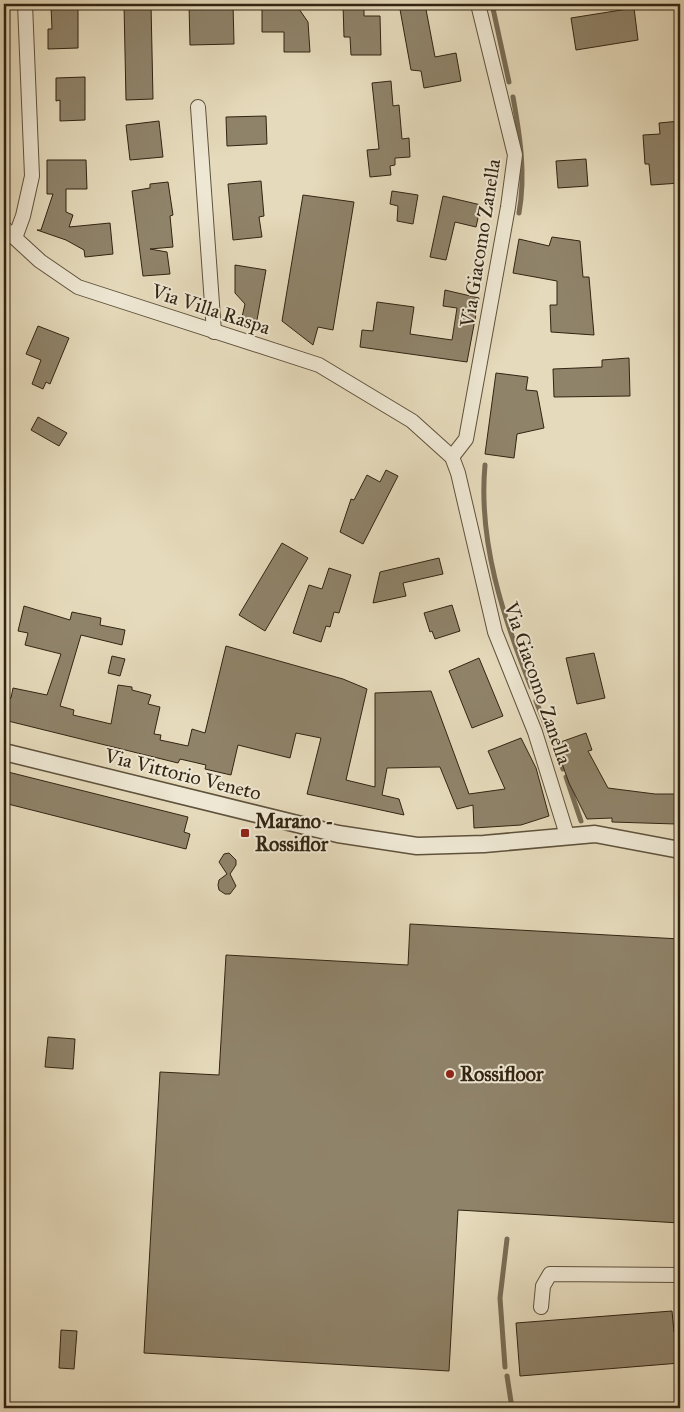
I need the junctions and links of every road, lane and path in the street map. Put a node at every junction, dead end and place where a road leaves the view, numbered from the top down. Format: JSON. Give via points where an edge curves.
{"nodes":[{"id":1,"x":25,"y":4,"type":"edge"},
{"id":2,"x":478,"y":4,"type":"edge"},
{"id":3,"x":198,"y":107,"type":"dead end"},
{"id":4,"x":4,"y":228,"type":"edge"},
{"id":5,"x":15,"y":238,"type":"junction"},
{"id":6,"x":214,"y":332,"type":"junction"},
{"id":7,"x":452,"y":456,"type":"junction"},
{"id":8,"x":4,"y":752,"type":"edge"},
{"id":9,"x":567,"y":835,"type":"junction"},
{"id":10,"x":680,"y":850,"type":"edge"},
{"id":11,"x":680,"y":1274,"type":"edge"},
{"id":12,"x":541,"y":1307,"type":"dead end"}],
"edges":[{"from":1,"to":5,"type":"street","via":[[32,176]]},
{"from":2,"to":7,"type":"street","name":"Via Giacomo Zanella","via":[[515,155],[466,439]]},
{"from":3,"to":6,"type":"street"},
{"from":4,"to":5,"type":"street","name":"Via Villa Raspa"},
{"from":5,"to":6,"type":"street","name":"Via Villa Raspa","via":[[40,261],[78,287]]},
{"from":6,"to":7,"type":"street","name":"Via Villa Raspa","via":[[319,365],[412,420]]},
{"from":7,"to":9,"type":"street","name":"Via Giacomo Zanella","via":[[495,632],[535,732]]},
{"from":8,"to":9,"type":"street","name":"Via Vittorio Veneto","via":[[338,834],[408,844],[484,844]]},
{"from":9,"to":10,"type":"street","name":"Via Vittorio Veneto","via":[[596,834]]},
{"from":11,"to":12,"type":"street","via":[[550,1274],[543,1286]]}]}
